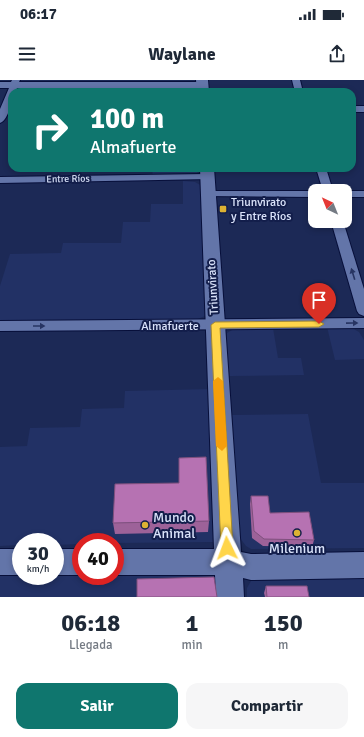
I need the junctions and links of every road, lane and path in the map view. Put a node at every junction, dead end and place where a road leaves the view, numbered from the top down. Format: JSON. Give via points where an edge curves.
{"nodes":[{"id":1,"x":15,"y":83,"type":"edge"},
{"id":2,"x":0,"y":86,"type":"edge"},
{"id":3,"x":202,"y":86,"type":"edge"},
{"id":4,"x":8,"y":100,"type":"edge"},
{"id":5,"x":0,"y":120,"type":"edge"},
{"id":6,"x":207,"y":172,"type":"edge"},
{"id":7,"x":322,"y":172,"type":"edge"},
{"id":8,"x":89,"y":173,"type":"edge"},
{"id":9,"x":0,"y":180,"type":"edge"},
{"id":10,"x":326,"y":184,"type":"edge"},
{"id":11,"x":208,"y":194,"type":"junction"},
{"id":12,"x":308,"y":194,"type":"edge"},
{"id":13,"x":352,"y":194,"type":"edge"},
{"id":14,"x":364,"y":194,"type":"edge"},
{"id":15,"x":339,"y":228,"type":"edge"},
{"id":16,"x":364,"y":311,"type":"edge"},
{"id":17,"x":364,"y":323,"type":"edge"},
{"id":18,"x":215,"y":325,"type":"junction"},
{"id":19,"x":0,"y":326,"type":"edge"},
{"id":20,"x":0,"y":562,"type":"edge"},
{"id":21,"x":12,"y":562,"type":"edge"},
{"id":22,"x":124,"y":562,"type":"edge"},
{"id":23,"x":228,"y":563,"type":"junction"},
{"id":24,"x":364,"y":564,"type":"edge"},
{"id":25,"x":230,"y":597,"type":"edge"}],
"edges":[{"from":1,"to":2,"type":"street"},
{"from":1,"to":3,"type":"street"},
{"from":4,"to":5,"type":"street"},
{"from":6,"to":8,"type":"street","name":"Entre Ríos"},
{"from":6,"to":11,"type":"street","name":"Triunvirato"},
{"from":7,"to":10,"type":"street"},
{"from":8,"to":9,"type":"street","name":"Entre Ríos"},
{"from":11,"to":12,"type":"street"},
{"from":11,"to":18,"type":"street","name":"Triunvirato"},
{"from":13,"to":14,"type":"street"},
{"from":16,"to":15,"type":"street","one_way":true},
{"from":18,"to":17,"type":"street","name":"Almafuerte","one_way":true},
{"from":19,"to":18,"type":"street","name":"Almafuerte","one_way":true},
{"from":18,"to":23,"type":"street","name":"Triunvirato"},
{"from":20,"to":21,"type":"street"},
{"from":22,"to":23,"type":"street"},
{"from":23,"to":24,"type":"street","via":[[251,567]]},
{"from":23,"to":25,"type":"street","name":"Triunvirato"}]}
